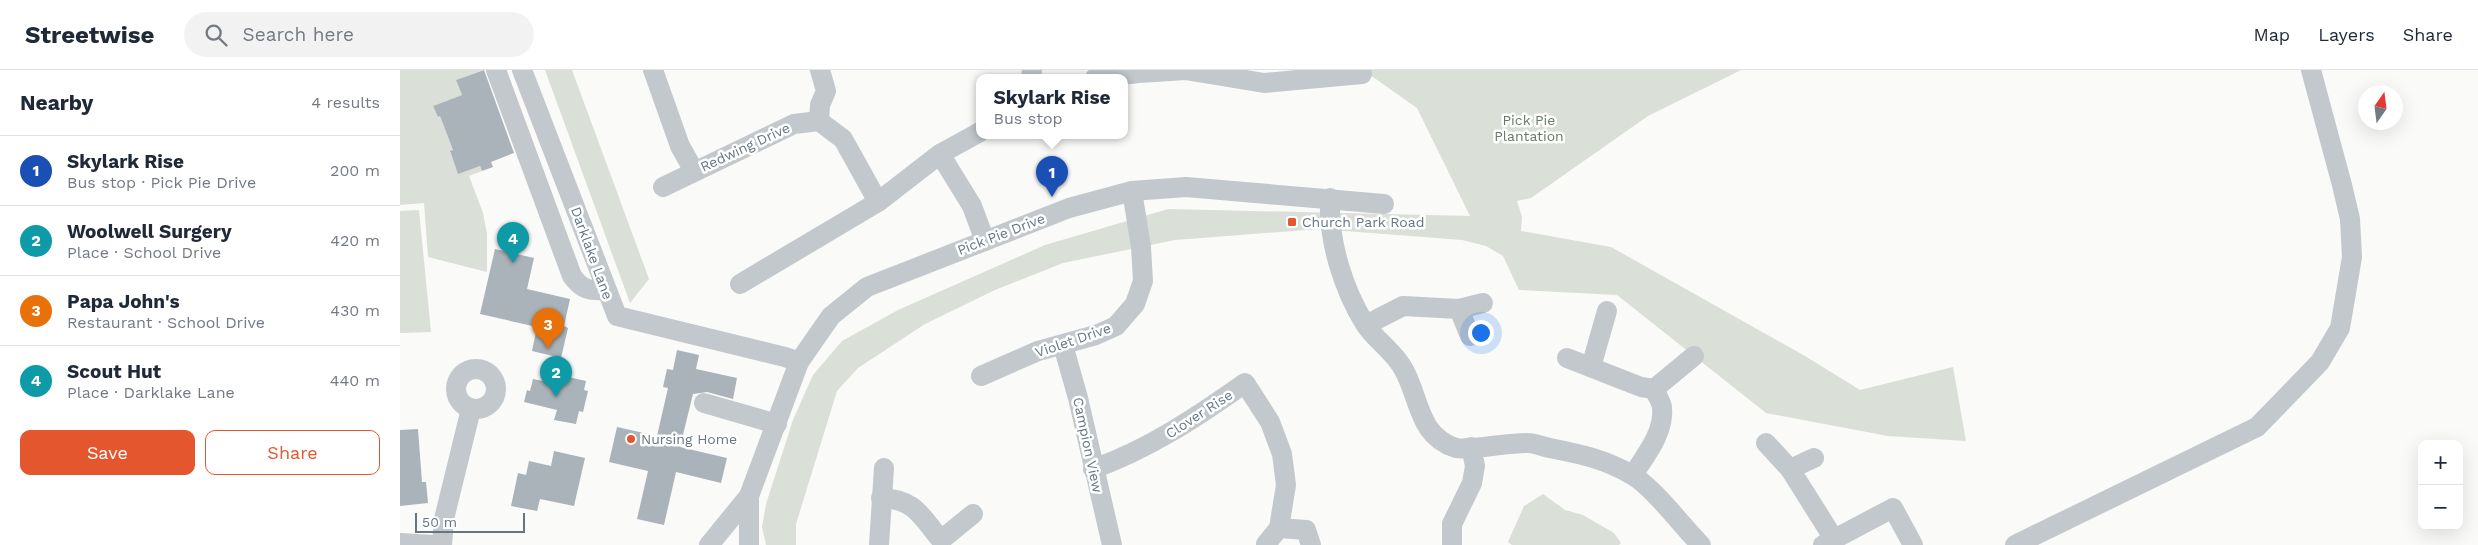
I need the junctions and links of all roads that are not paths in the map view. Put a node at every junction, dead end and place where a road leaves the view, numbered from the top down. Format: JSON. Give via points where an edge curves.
{"nodes":[{"id":1,"x":496,"y":70,"type":"edge"},
{"id":2,"x":522,"y":70,"type":"edge"},
{"id":3,"x":654,"y":70,"type":"edge"},
{"id":4,"x":820,"y":70,"type":"edge"},
{"id":5,"x":2311,"y":70,"type":"edge"},
{"id":6,"x":1124,"y":74,"type":"edge"},
{"id":7,"x":1362,"y":74,"type":"dead end"},
{"id":8,"x":819,"y":121,"type":"junction"},
{"id":9,"x":976,"y":134,"type":"edge"},
{"id":10,"x":940,"y":154,"type":"junction"},
{"id":11,"x":694,"y":171,"type":"junction"},
{"id":12,"x":663,"y":187,"type":"dead end"},
{"id":13,"x":1132,"y":192,"type":"junction"},
{"id":14,"x":1330,"y":198,"type":"junction"},
{"id":15,"x":878,"y":202,"type":"junction"},
{"id":16,"x":1384,"y":204,"type":"dead end"},
{"id":17,"x":985,"y":242,"type":"junction"},
{"id":18,"x":740,"y":284,"type":"dead end"},
{"id":19,"x":606,"y":290,"type":"junction"},
{"id":20,"x":1483,"y":302,"type":"dead end"},
{"id":21,"x":1459,"y":309,"type":"junction"},
{"id":22,"x":1607,"y":311,"type":"dead end"},
{"id":23,"x":1366,"y":325,"type":"junction"},
{"id":24,"x":1470,"y":336,"type":"dead end"},
{"id":25,"x":1063,"y":345,"type":"junction"},
{"id":26,"x":1694,"y":356,"type":"dead end"},
{"id":27,"x":1567,"y":358,"type":"dead end"},
{"id":28,"x":799,"y":362,"type":"junction"},
{"id":29,"x":1591,"y":367,"type":"junction"},
{"id":30,"x":981,"y":376,"type":"dead end"},
{"id":31,"x":1654,"y":389,"type":"junction"},
{"id":32,"x":704,"y":403,"type":"dead end"},
{"id":33,"x":471,"y":410,"type":"dead end"},
{"id":34,"x":777,"y":424,"type":"junction"},
{"id":35,"x":1766,"y":443,"type":"dead end"},
{"id":36,"x":1471,"y":447,"type":"junction"},
{"id":37,"x":1814,"y":458,"type":"dead end"},
{"id":38,"x":884,"y":468,"type":"dead end"},
{"id":39,"x":1093,"y":469,"type":"junction"},
{"id":40,"x":1790,"y":469,"type":"junction"},
{"id":41,"x":1633,"y":475,"type":"junction"},
{"id":42,"x":749,"y":496,"type":"junction"},
{"id":43,"x":882,"y":498,"type":"junction"},
{"id":44,"x":973,"y":514,"type":"dead end"},
{"id":45,"x":1279,"y":528,"type":"junction"},
{"id":46,"x":1828,"y":542,"type":"edge"},
{"id":47,"x":400,"y":543,"type":"edge"},
{"id":48,"x":1266,"y":544,"type":"dead end"},
{"id":49,"x":434,"y":545,"type":"edge"},
{"id":50,"x":442,"y":545,"type":"edge"},
{"id":51,"x":709,"y":545,"type":"edge"},
{"id":52,"x":749,"y":545,"type":"edge"},
{"id":53,"x":879,"y":545,"type":"edge"},
{"id":54,"x":1112,"y":545,"type":"edge"},
{"id":55,"x":1312,"y":545,"type":"edge"},
{"id":56,"x":1452,"y":545,"type":"edge"},
{"id":57,"x":1701,"y":545,"type":"edge"},
{"id":58,"x":1913,"y":545,"type":"edge"},
{"id":59,"x":2015,"y":545,"type":"edge"}],
"edges":[{"from":1,"to":19,"type":"street","via":[[572,276],[589,292]]},
{"from":2,"to":19,"type":"street","name":"Darklake Lane"},
{"from":3,"to":11,"type":"street","via":[[680,146]]},
{"from":4,"to":8,"type":"street","via":[[826,91],[820,105]]},
{"from":5,"to":59,"type":"street","via":[[2350,220],[2352,257],[2340,328],[2320,362],[2257,427]]},
{"from":6,"to":7,"type":"street","via":[[1185,70],[1264,84]]},
{"from":8,"to":11,"type":"street","name":"Redwing Drive","via":[[794,124]]},
{"from":8,"to":15,"type":"street","via":[[843,139]]},
{"from":9,"to":10,"type":"street"},
{"from":10,"to":15,"type":"street"},
{"from":10,"to":17,"type":"street","via":[[972,206]]},
{"from":11,"to":12,"type":"street","name":"Redwing Drive"},
{"from":13,"to":14,"type":"street","name":"Pick Pie Drive","via":[[1186,187]]},
{"from":13,"to":17,"type":"street","name":"Pick Pie Drive","via":[[1069,208]]},
{"from":13,"to":25,"type":"street","name":"Violet Drive","via":[[1143,281],[1135,304],[1116,326]]},
{"from":14,"to":16,"type":"street","name":"Pick Pie Drive"},
{"from":14,"to":23,"type":"street","via":[[1329,219],[1334,244],[1348,290]]},
{"from":15,"to":18,"type":"street"},
{"from":17,"to":28,"type":"street","name":"Pick Pie Drive","via":[[868,287],[831,316]]},
{"from":19,"to":28,"type":"street","name":"Darklake Lane","via":[[617,316],[623,319],[785,356]]},
{"from":20,"to":21,"type":"street"},
{"from":21,"to":23,"type":"street","via":[[1403,306]]},
{"from":21,"to":24,"type":"street"},
{"from":22,"to":29,"type":"street"},
{"from":23,"to":36,"type":"street","via":[[1405,370],[1411,408],[1433,436],[1458,448]]},
{"from":25,"to":30,"type":"street","name":"Violet Drive","via":[[1038,351]]},
{"from":25,"to":39,"type":"street","name":"Campion View"},
{"from":26,"to":31,"type":"street"},
{"from":27,"to":29,"type":"street"},
{"from":28,"to":34,"type":"street","name":"Pick Pie Drive"},
{"from":29,"to":31,"type":"street"},
{"from":31,"to":41,"type":"street","via":[[1662,406],[1661,420],[1656,439]]},
{"from":32,"to":34,"type":"street"},
{"from":33,"to":50,"type":"street","via":[[444,519]]},
{"from":34,"to":42,"type":"street","name":"Pick Pie Drive"},
{"from":35,"to":40,"type":"street"},
{"from":36,"to":41,"type":"street","via":[[1530,443],[1591,456]]},
{"from":36,"to":56,"type":"street","via":[[1475,466],[1472,483],[1452,524]]},
{"from":37,"to":40,"type":"street"},
{"from":38,"to":43,"type":"street"},
{"from":39,"to":45,"type":"street","name":"Clover Rise","via":[[1148,446],[1245,383],[1270,422],[1282,454],[1286,486]]},
{"from":39,"to":54,"type":"street","name":"Campion View"},
{"from":40,"to":46,"type":"street"},
{"from":41,"to":57,"type":"street"},
{"from":42,"to":51,"type":"street","name":"Pick Pie Drive"},
{"from":42,"to":52,"type":"street","name":"Pick Pie Drive"},
{"from":43,"to":44,"type":"street","via":[[897,499],[914,508],[940,540]]},
{"from":43,"to":53,"type":"street"},
{"from":45,"to":48,"type":"street","name":"Clover Rise"},
{"from":45,"to":55,"type":"street","via":[[1306,530]]},
{"from":46,"to":58,"type":"street","via":[[1893,508]]},
{"from":47,"to":49,"type":"street"}]}
